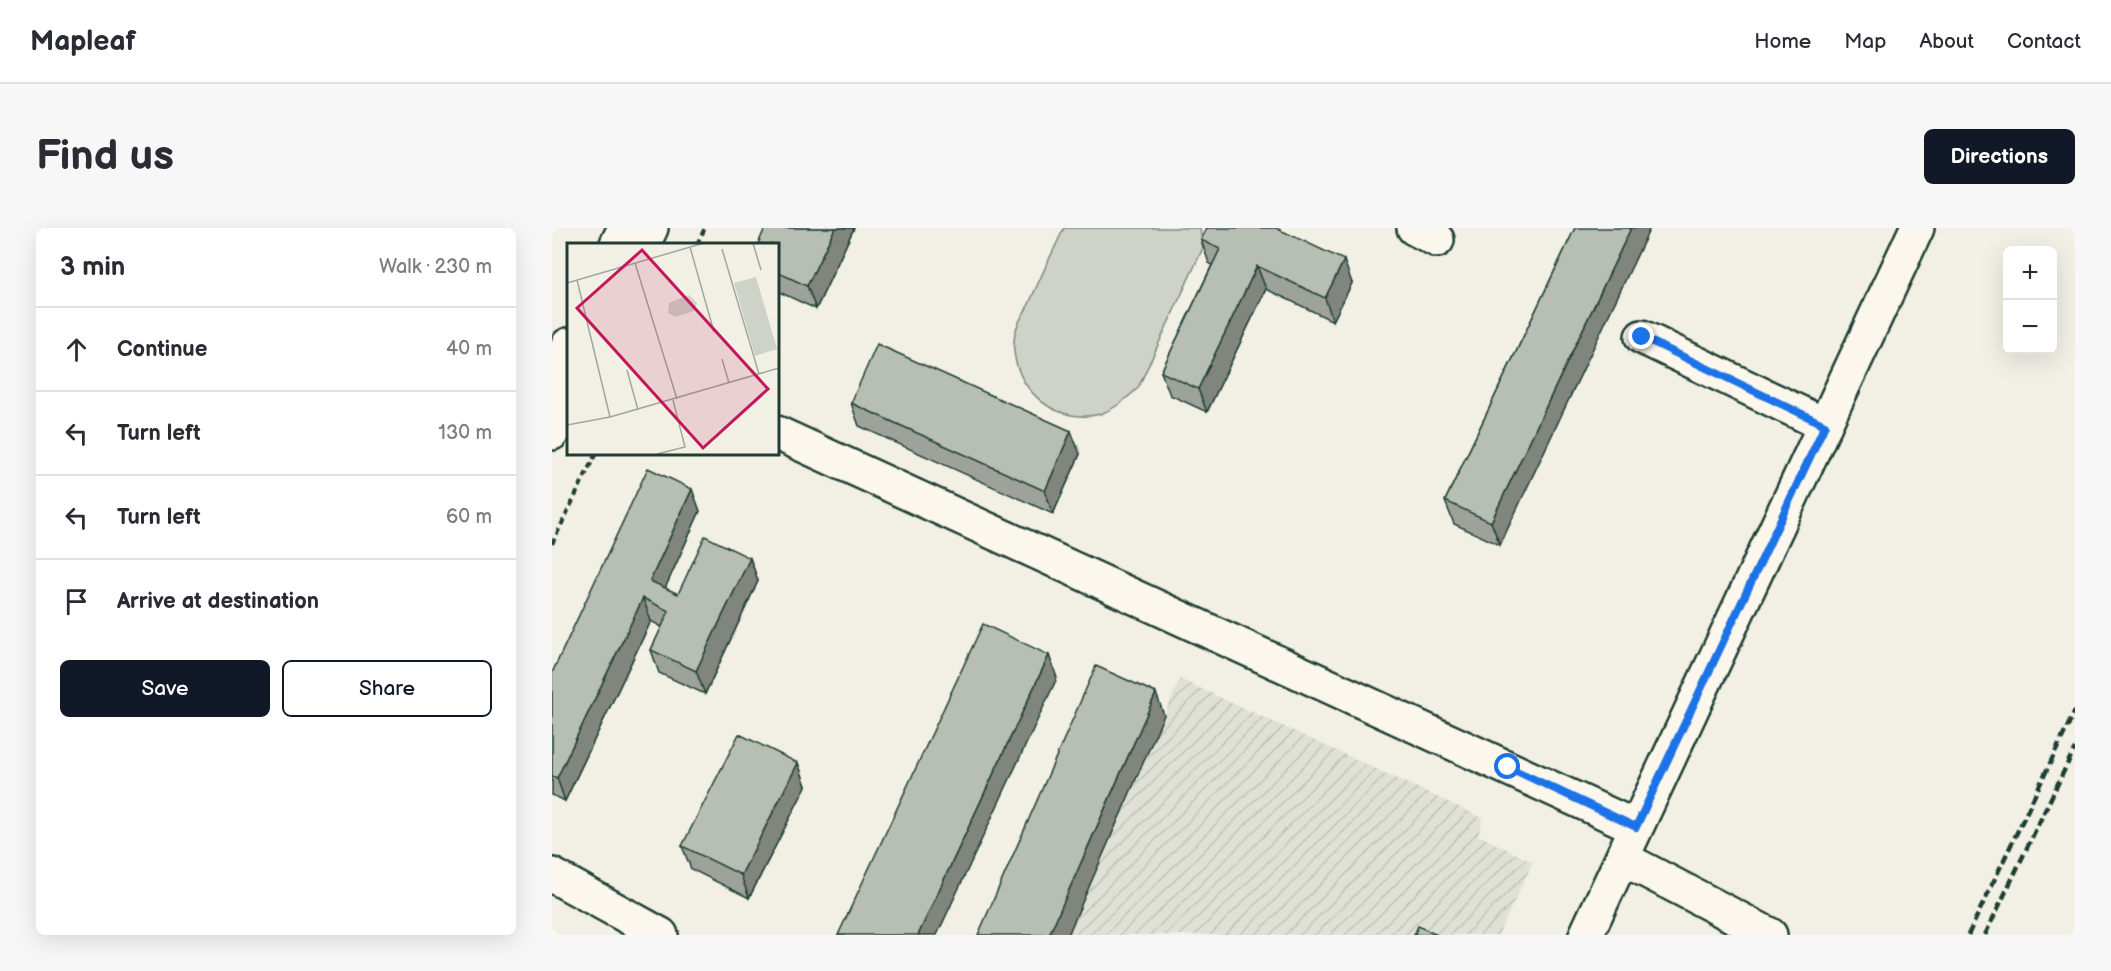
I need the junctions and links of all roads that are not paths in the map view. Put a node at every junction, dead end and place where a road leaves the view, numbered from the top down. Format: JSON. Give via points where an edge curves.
{"nodes":[{"id":1,"x":625,"y":228,"type":"edge"},
{"id":2,"x":651,"y":228,"type":"edge"},
{"id":3,"x":1917,"y":228,"type":"edge"},
{"id":4,"x":618,"y":243,"type":"edge"},
{"id":5,"x":644,"y":243,"type":"edge"},
{"id":6,"x":1642,"y":337,"type":"dead end"},
{"id":7,"x":567,"y":347,"type":"edge"},
{"id":8,"x":552,"y":380,"type":"edge"},
{"id":9,"x":567,"y":401,"type":"edge"},
{"id":10,"x":1825,"y":425,"type":"junction"},
{"id":11,"x":552,"y":433,"type":"edge"},
{"id":12,"x":778,"y":433,"type":"edge"},
{"id":13,"x":1636,"y":827,"type":"junction"},
{"id":14,"x":1622,"y":858,"type":"junction"},
{"id":15,"x":552,"y":875,"type":"edge"},
{"id":16,"x":661,"y":935,"type":"edge"},
{"id":17,"x":1586,"y":935,"type":"edge"},
{"id":18,"x":1770,"y":935,"type":"edge"}],
"edges":[{"from":1,"to":4,"type":"main road"},
{"from":2,"to":5,"type":"main road"},
{"from":3,"to":10,"type":"main road"},
{"from":6,"to":10,"type":"main road"},
{"from":7,"to":8,"type":"main road"},
{"from":9,"to":11,"type":"main road"},
{"from":10,"to":13,"type":"main road"},
{"from":12,"to":13,"type":"main road"},
{"from":13,"to":14,"type":"main road"},
{"from":14,"to":17,"type":"main road"},
{"from":14,"to":18,"type":"main road"},
{"from":15,"to":16,"type":"main road"}]}
